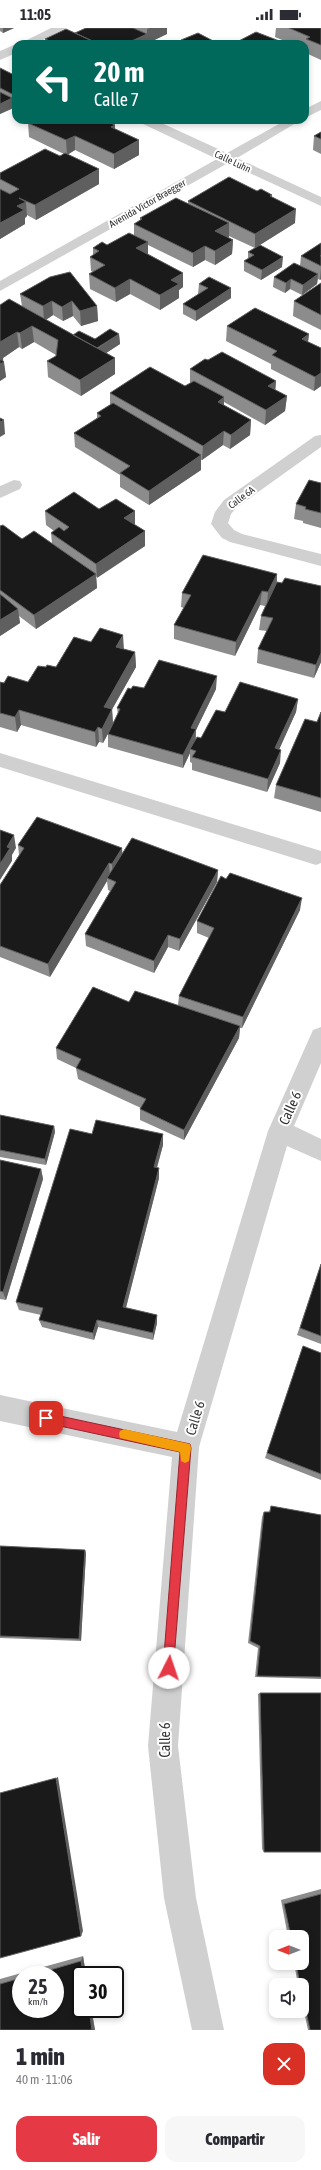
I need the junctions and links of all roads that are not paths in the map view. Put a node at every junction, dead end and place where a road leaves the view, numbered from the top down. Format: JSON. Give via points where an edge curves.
{"nodes":[{"id":1,"x":60,"y":28,"type":"edge"},
{"id":2,"x":34,"y":40,"type":"edge"},
{"id":3,"x":12,"y":50,"type":"edge"},
{"id":4,"x":1,"y":55,"type":"edge"},
{"id":5,"x":12,"y":59,"type":"edge"},
{"id":6,"x":321,"y":106,"type":"edge"},
{"id":7,"x":309,"y":112,"type":"edge"},
{"id":8,"x":154,"y":124,"type":"edge"},
{"id":9,"x":288,"y":124,"type":"edge"},
{"id":10,"x":228,"y":158,"type":"junction"},
{"id":11,"x":321,"y":202,"type":"edge"},
{"id":12,"x":0,"y":287,"type":"edge"},
{"id":13,"x":321,"y":440,"type":"edge"},
{"id":14,"x":321,"y":560,"type":"edge"},
{"id":15,"x":0,"y":760,"type":"edge"},
{"id":16,"x":316,"y":857,"type":"dead end"},
{"id":17,"x":321,"y":1037,"type":"edge"},
{"id":18,"x":280,"y":1131,"type":"junction"},
{"id":19,"x":321,"y":1150,"type":"edge"},
{"id":20,"x":0,"y":1408,"type":"edge"},
{"id":21,"x":186,"y":1448,"type":"junction"},
{"id":22,"x":208,"y":2030,"type":"edge"}],
"edges":[{"from":1,"to":2,"type":"street"},
{"from":3,"to":4,"type":"street"},
{"from":4,"to":5,"type":"street"},
{"from":6,"to":7,"type":"street"},
{"from":8,"to":10,"type":"street","name":"Calle Luhn"},
{"from":9,"to":10,"type":"street","name":"Avenida Víctor Braegger"},
{"from":10,"to":11,"type":"street","name":"Calle Luhn"},
{"from":10,"to":12,"type":"street","name":"Avenida Víctor Braegger"},
{"from":13,"to":14,"type":"street","name":"Calle 6A","via":[[230,504],[223,512],[219,524],[236,538]]},
{"from":15,"to":16,"type":"street"},
{"from":17,"to":18,"type":"street","name":"Calle 6"},
{"from":18,"to":19,"type":"street"},
{"from":18,"to":21,"type":"street","name":"Calle 6"},
{"from":20,"to":21,"type":"street"},
{"from":21,"to":22,"type":"street","name":"Calle 6","via":[[163,1746],[180,1898]]}]}
